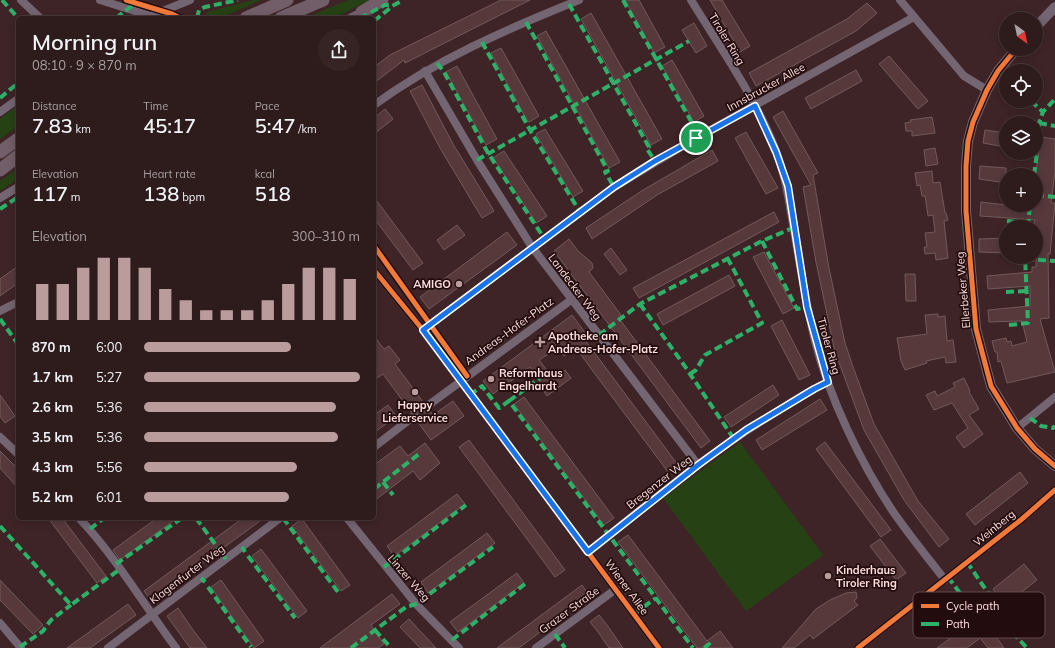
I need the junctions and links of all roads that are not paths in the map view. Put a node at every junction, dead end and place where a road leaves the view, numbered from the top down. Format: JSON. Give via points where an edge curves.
{"nodes":[{"id":1,"x":21,"y":0,"type":"edge"},
{"id":2,"x":100,"y":0,"type":"edge"},
{"id":3,"x":190,"y":0,"type":"edge"},
{"id":4,"x":287,"y":0,"type":"edge"},
{"id":5,"x":323,"y":0,"type":"edge"},
{"id":6,"x":383,"y":0,"type":"edge"},
{"id":7,"x":579,"y":0,"type":"edge"},
{"id":8,"x":691,"y":0,"type":"edge"},
{"id":9,"x":900,"y":0,"type":"edge"},
{"id":10,"x":1055,"y":7,"type":"edge"},
{"id":11,"x":362,"y":12,"type":"joint"},
{"id":12,"x":34,"y":15,"type":"edge"},
{"id":13,"x":148,"y":16,"type":"edge"},
{"id":14,"x":153,"y":16,"type":"edge"},
{"id":15,"x":251,"y":16,"type":"edge"},
{"id":16,"x":286,"y":16,"type":"edge"},
{"id":17,"x":354,"y":16,"type":"edge"},
{"id":18,"x":914,"y":18,"type":"junction"},
{"id":19,"x":1043,"y":20,"type":"edge"},
{"id":20,"x":1010,"y":56,"type":"edge"},
{"id":21,"x":425,"y":71,"type":"junction"},
{"id":22,"x":987,"y":90,"type":"junction"},
{"id":23,"x":16,"y":100,"type":"edge"},
{"id":24,"x":376,"y":104,"type":"edge"},
{"id":25,"x":755,"y":106,"type":"junction"},
{"id":26,"x":0,"y":112,"type":"edge"},
{"id":27,"x":16,"y":140,"type":"edge"},
{"id":28,"x":0,"y":152,"type":"edge"},
{"id":29,"x":16,"y":158,"type":"edge"},
{"id":30,"x":0,"y":170,"type":"edge"},
{"id":31,"x":16,"y":189,"type":"edge"},
{"id":32,"x":0,"y":198,"type":"edge"},
{"id":33,"x":532,"y":248,"type":"junction"},
{"id":34,"x":376,"y":272,"type":"edge"},
{"id":35,"x":571,"y":300,"type":"junction"},
{"id":36,"x":16,"y":303,"type":"edge"},
{"id":37,"x":0,"y":311,"type":"edge"},
{"id":38,"x":423,"y":330,"type":"junction"},
{"id":39,"x":460,"y":381,"type":"junction"},
{"id":40,"x":828,"y":382,"type":"junction"},
{"id":41,"x":1055,"y":397,"type":"edge"},
{"id":42,"x":426,"y":407,"type":"tunnel mouth"},
{"id":43,"x":414,"y":416,"type":"tunnel mouth"},
{"id":44,"x":1017,"y":428,"type":"junction"},
{"id":45,"x":0,"y":437,"type":"edge"},
{"id":46,"x":376,"y":445,"type":"edge"},
{"id":47,"x":16,"y":452,"type":"edge"},
{"id":48,"x":698,"y":465,"type":"junction"},
{"id":49,"x":1055,"y":466,"type":"edge"},
{"id":50,"x":1055,"y":490,"type":"edge"},
{"id":51,"x":81,"y":520,"type":"edge"},
{"id":52,"x":277,"y":520,"type":"edge"},
{"id":53,"x":349,"y":520,"type":"edge"},
{"id":54,"x":588,"y":552,"type":"junction"},
{"id":55,"x":945,"y":580,"type":"junction"},
{"id":56,"x":616,"y":589,"type":"junction"},
{"id":57,"x":930,"y":592,"type":"edge"},
{"id":58,"x":913,"y":605,"type":"edge"},
{"id":59,"x":152,"y":615,"type":"junction"},
{"id":60,"x":0,"y":623,"type":"edge"},
{"id":61,"x":173,"y":645,"type":"edge"},
{"id":62,"x":21,"y":648,"type":"edge"},
{"id":63,"x":108,"y":648,"type":"edge"},
{"id":64,"x":460,"y":648,"type":"edge"},
{"id":65,"x":536,"y":648,"type":"edge"},
{"id":66,"x":659,"y":648,"type":"edge"},
{"id":67,"x":858,"y":648,"type":"edge"}],
"edges":[{"from":1,"to":12,"type":"street"},
{"from":2,"to":13,"type":"street"},
{"from":3,"to":14,"type":"street"},
{"from":4,"to":15,"type":"highway"},
{"from":5,"to":16,"type":"highway"},
{"from":6,"to":11,"type":"highway"},
{"from":7,"to":21,"type":"street","via":[[482,42]]},
{"from":8,"to":25,"type":"street","name":"Tiroler Ring"},
{"from":9,"to":18,"type":"street"},
{"from":10,"to":19,"type":"street"},
{"from":11,"to":17,"type":"street"},
{"from":18,"to":22,"type":"street","via":[[964,76]]},
{"from":18,"to":25,"type":"street","name":"Innsbrucker Allee"},
{"from":20,"to":22,"type":"street","name":"Ellerbeker Weg"},
{"from":21,"to":24,"type":"street"},
{"from":21,"to":33,"type":"street","name":"Landecker Weg"},
{"from":22,"to":44,"type":"street","name":"Ellerbeker Weg","via":[[973,122],[966,166],[966,211],[976,329],[991,386]]},
{"from":23,"to":26,"type":"street"},
{"from":25,"to":33,"type":"street","name":"Innsbrucker Allee","via":[[682,145],[620,183]]},
{"from":25,"to":40,"type":"street","name":"Tiroler Ring","via":[[788,186],[807,307]]},
{"from":27,"to":28,"type":"highway"},
{"from":29,"to":30,"type":"highway"},
{"from":31,"to":32,"type":"street"},
{"from":33,"to":35,"type":"street","name":"Landecker Weg"},
{"from":33,"to":38,"type":"street"},
{"from":34,"to":38,"type":"street","name":"Wiener Allee"},
{"from":35,"to":39,"type":"street","name":"Andreas-Hofer-Platz"},
{"from":35,"to":48,"type":"street","name":"Landecker Weg"},
{"from":36,"to":37,"type":"street"},
{"from":38,"to":39,"type":"street","name":"Wiener Allee"},
{"from":39,"to":42,"type":"street"},
{"from":39,"to":54,"type":"street","name":"Wiener Allee"},
{"from":40,"to":48,"type":"street","name":"Bregenzer Weg","via":[[746,430]]},
{"from":40,"to":55,"type":"street","name":"Tiroler Ring","via":[[873,478],[894,513]]},
{"from":41,"to":44,"type":"street"},
{"from":43,"to":46,"type":"street"},
{"from":44,"to":49,"type":"street","name":"Ellerbeker Weg"},
{"from":45,"to":47,"type":"street"},
{"from":48,"to":54,"type":"street","name":"Bregenzer Weg"},
{"from":50,"to":55,"type":"street","name":"Weinberg"},
{"from":51,"to":59,"type":"street","via":[[95,535]]},
{"from":52,"to":59,"type":"street","name":"Klagenfurter Weg"},
{"from":53,"to":64,"type":"street","name":"Linzer Weg","via":[[416,604]]},
{"from":54,"to":56,"type":"street","name":"Wiener Allee"},
{"from":55,"to":57,"type":"street"},
{"from":56,"to":65,"type":"street","name":"Grazer Straße"},
{"from":56,"to":66,"type":"street","name":"Wiener Allee"},
{"from":58,"to":67,"type":"street"},
{"from":59,"to":61,"type":"street"},
{"from":59,"to":63,"type":"street","name":"Klagenfurter Weg"},
{"from":60,"to":62,"type":"street"}]}
